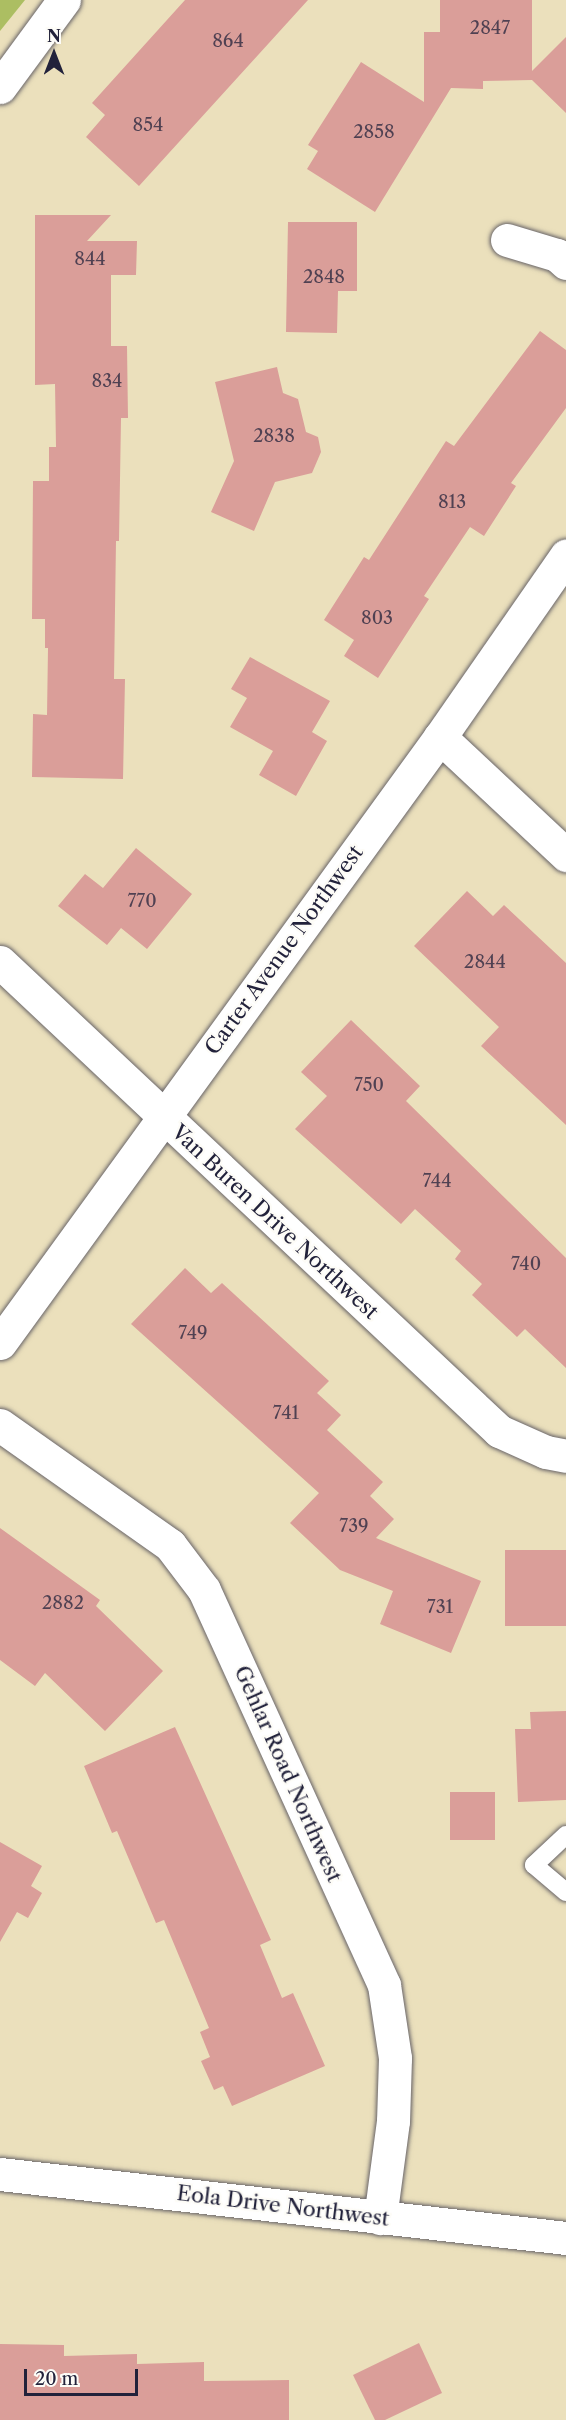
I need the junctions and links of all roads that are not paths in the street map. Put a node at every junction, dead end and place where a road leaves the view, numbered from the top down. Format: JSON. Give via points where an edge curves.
{"nodes":[{"id":1,"x":64,"y":0,"type":"edge"},
{"id":2,"x":0,"y":87,"type":"edge"},
{"id":3,"x":507,"y":240,"type":"dead end"},
{"id":4,"x":566,"y":263,"type":"edge"},
{"id":5,"x":566,"y":556,"type":"edge"},
{"id":6,"x":440,"y":737,"type":"junction"},
{"id":7,"x":566,"y":855,"type":"edge"},
{"id":8,"x":0,"y":962,"type":"edge"},
{"id":9,"x":162,"y":1115,"type":"junction"},
{"id":10,"x":0,"y":1342,"type":"edge"},
{"id":11,"x":0,"y":1425,"type":"edge"},
{"id":12,"x":566,"y":1456,"type":"edge"},
{"id":13,"x":566,"y":1835,"type":"edge"},
{"id":14,"x":566,"y":1892,"type":"edge"},
{"id":15,"x":0,"y":2174,"type":"edge"},
{"id":16,"x":380,"y":2218,"type":"junction"},
{"id":17,"x":566,"y":2238,"type":"edge"}],
"edges":[{"from":1,"to":2,"type":"street"},
{"from":3,"to":4,"type":"street","via":[[557,255]]},
{"from":5,"to":6,"type":"street","name":"Carter Avenue Northwest"},
{"from":6,"to":7,"type":"street"},
{"from":6,"to":9,"type":"street","name":"Carter Avenue Northwest"},
{"from":8,"to":9,"type":"street","name":"Van Buren Drive Northwest"},
{"from":9,"to":10,"type":"street","name":"Carter Avenue Northwest"},
{"from":9,"to":12,"type":"street","name":"Van Buren Drive Northwest","via":[[499,1431],[546,1452]]},
{"from":11,"to":16,"type":"street","name":"Gehlar Road Northwest","via":[[170,1545],[204,1590],[384,1985],[395,2058],[393,2121]]},
{"from":13,"to":14,"type":"lane","via":[[534,1865]]},
{"from":15,"to":16,"type":"street","name":"Eola Drive Northwest"},
{"from":16,"to":17,"type":"street","name":"Eola Drive Northwest"}]}
